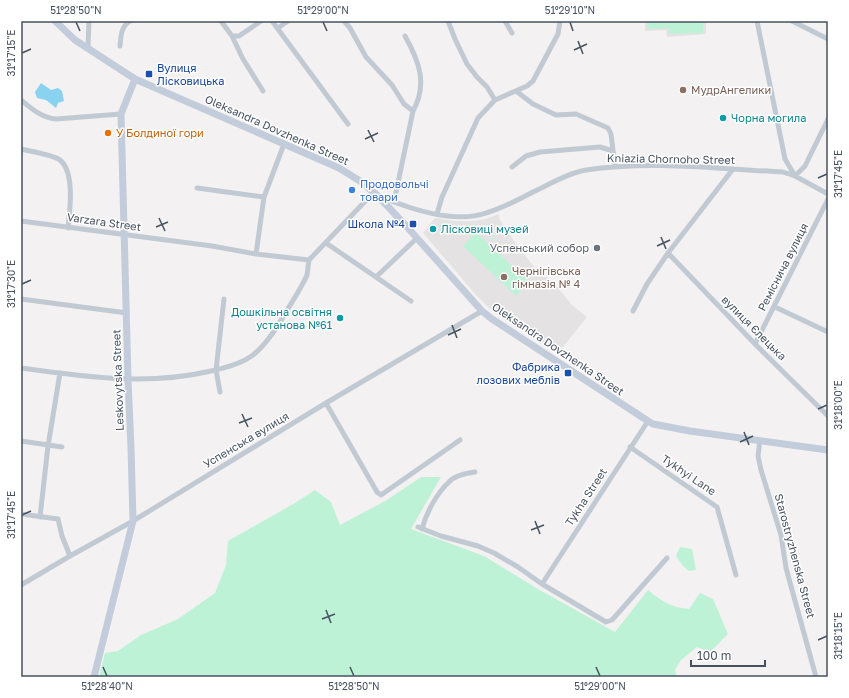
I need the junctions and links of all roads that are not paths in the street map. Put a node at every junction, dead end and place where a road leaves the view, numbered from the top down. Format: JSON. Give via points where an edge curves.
{"nodes":[{"id":1,"x":55,"y":21,"type":"edge"},
{"id":2,"x":89,"y":21,"type":"edge"},
{"id":3,"x":130,"y":21,"type":"edge"},
{"id":4,"x":220,"y":21,"type":"edge"},
{"id":5,"x":261,"y":21,"type":"edge"},
{"id":6,"x":272,"y":21,"type":"edge"},
{"id":7,"x":288,"y":21,"type":"edge"},
{"id":8,"x":344,"y":21,"type":"edge"},
{"id":9,"x":448,"y":21,"type":"edge"},
{"id":10,"x":504,"y":21,"type":"edge"},
{"id":11,"x":560,"y":21,"type":"edge"},
{"id":12,"x":757,"y":21,"type":"edge"},
{"id":13,"x":792,"y":21,"type":"edge"},
{"id":14,"x":278,"y":28,"type":"junction"},
{"id":15,"x":512,"y":33,"type":"dead end"},
{"id":16,"x":232,"y":36,"type":"junction"},
{"id":17,"x":405,"y":36,"type":"dead end"},
{"id":18,"x":828,"y":39,"type":"edge"},
{"id":19,"x":120,"y":46,"type":"dead end"},
{"id":20,"x":88,"y":48,"type":"junction"},
{"id":21,"x":135,"y":79,"type":"junction"},
{"id":22,"x":263,"y":91,"type":"dead end"},
{"id":23,"x":516,"y":91,"type":"junction"},
{"id":24,"x":21,"y":100,"type":"edge"},
{"id":25,"x":495,"y":100,"type":"junction"},
{"id":26,"x":413,"y":111,"type":"junction"},
{"id":27,"x":121,"y":114,"type":"junction"},
{"id":28,"x":828,"y":119,"type":"edge"},
{"id":29,"x":348,"y":124,"type":"dead end"},
{"id":30,"x":284,"y":144,"type":"junction"},
{"id":31,"x":21,"y":149,"type":"edge"},
{"id":32,"x":613,"y":151,"type":"junction"},
{"id":33,"x":615,"y":166,"type":"junction"},
{"id":34,"x":512,"y":167,"type":"dead end"},
{"id":35,"x":733,"y":169,"type":"junction"},
{"id":36,"x":795,"y":176,"type":"junction"},
{"id":37,"x":197,"y":188,"type":"dead end"},
{"id":38,"x":376,"y":194,"type":"junction"},
{"id":39,"x":828,"y":194,"type":"edge"},
{"id":40,"x":264,"y":197,"type":"junction"},
{"id":41,"x":828,"y":200,"type":"edge"},
{"id":42,"x":394,"y":202,"type":"junction"},
{"id":43,"x":437,"y":214,"type":"junction"},
{"id":44,"x":21,"y":221,"type":"edge"},
{"id":45,"x":68,"y":228,"type":"junction"},
{"id":46,"x":125,"y":235,"type":"junction"},
{"id":47,"x":417,"y":238,"type":"junction"},
{"id":48,"x":326,"y":244,"type":"junction"},
{"id":49,"x":668,"y":253,"type":"junction"},
{"id":50,"x":256,"y":254,"type":"junction"},
{"id":51,"x":309,"y":260,"type":"junction"},
{"id":52,"x":376,"y":277,"type":"junction"},
{"id":53,"x":21,"y":299,"type":"edge"},
{"id":54,"x":224,"y":300,"type":"dead end"},
{"id":55,"x":411,"y":301,"type":"dead end"},
{"id":56,"x":775,"y":307,"type":"junction"},
{"id":57,"x":482,"y":311,"type":"junction"},
{"id":58,"x":633,"y":311,"type":"dead end"},
{"id":59,"x":127,"y":313,"type":"junction"},
{"id":60,"x":828,"y":332,"type":"edge"},
{"id":61,"x":755,"y":344,"type":"junction"},
{"id":62,"x":21,"y":368,"type":"edge"},
{"id":63,"x":216,"y":370,"type":"junction"},
{"id":64,"x":60,"y":373,"type":"junction"},
{"id":65,"x":128,"y":380,"type":"junction"},
{"id":66,"x":220,"y":392,"type":"dead end"},
{"id":67,"x":326,"y":403,"type":"junction"},
{"id":68,"x":827,"y":413,"type":"edge"},
{"id":69,"x":648,"y":422,"type":"junction"},
{"id":70,"x":460,"y":440,"type":"dead end"},
{"id":71,"x":760,"y":440,"type":"junction"},
{"id":72,"x":21,"y":441,"type":"edge"},
{"id":73,"x":48,"y":446,"type":"junction"},
{"id":74,"x":62,"y":447,"type":"dead end"},
{"id":75,"x":827,"y":447,"type":"edge"},
{"id":76,"x":630,"y":448,"type":"junction"},
{"id":77,"x":475,"y":472,"type":"dead end"},
{"id":78,"x":21,"y":514,"type":"edge"},
{"id":79,"x":40,"y":517,"type":"junction"},
{"id":80,"x":133,"y":521,"type":"junction"},
{"id":81,"x":70,"y":556,"type":"junction"},
{"id":82,"x":667,"y":558,"type":"dead end"},
{"id":83,"x":736,"y":575,"type":"dead end"},
{"id":84,"x":542,"y":584,"type":"junction"},
{"id":85,"x":21,"y":585,"type":"edge"},
{"id":86,"x":94,"y":677,"type":"edge"},
{"id":87,"x":816,"y":677,"type":"edge"}],
"edges":[{"from":1,"to":20,"type":"main road","name":"Oleksandra Dovzhenka Street","via":[[75,40]]},
{"from":2,"to":20,"type":"street"},
{"from":3,"to":19,"type":"street","via":[[125,24],[122,31]]},
{"from":4,"to":16,"type":"street"},
{"from":5,"to":16,"type":"street","via":[[239,36]]},
{"from":6,"to":14,"type":"street"},
{"from":7,"to":14,"type":"street"},
{"from":8,"to":26,"type":"street","via":[[366,57],[392,85],[404,104]]},
{"from":9,"to":25,"type":"street","via":[[467,64]]},
{"from":10,"to":15,"type":"street"},
{"from":11,"to":23,"type":"street","via":[[558,34],[533,81]]},
{"from":12,"to":36,"type":"street","via":[[785,159]]},
{"from":13,"to":18,"type":"street"},
{"from":14,"to":29,"type":"street"},
{"from":16,"to":22,"type":"street"},
{"from":17,"to":26,"type":"street","via":[[414,54],[420,77],[419,100]]},
{"from":20,"to":21,"type":"main road","name":"Oleksandra Dovzhenka Street"},
{"from":21,"to":27,"type":"main road","name":"Leskovytska Street"},
{"from":21,"to":30,"type":"main road","name":"Oleksandra Dovzhenka Street"},
{"from":23,"to":25,"type":"street"},
{"from":23,"to":32,"type":"street","via":[[533,104],[556,115],[576,114],[608,128]]},
{"from":24,"to":27,"type":"street","via":[[47,118],[56,120]]},
{"from":25,"to":43,"type":"street","via":[[478,118],[442,197]]},
{"from":26,"to":42,"type":"street"},
{"from":27,"to":46,"type":"main road","name":"Leskovytska Street"},
{"from":28,"to":36,"type":"street","via":[[805,166]]},
{"from":30,"to":38,"type":"main road","name":"Oleksandra Dovzhenka Street","via":[[339,168]]},
{"from":30,"to":40,"type":"street"},
{"from":31,"to":45,"type":"street","via":[[59,159],[67,168],[71,199]]},
{"from":32,"to":33,"type":"street"},
{"from":32,"to":34,"type":"street","via":[[600,147],[540,152],[526,156]]},
{"from":33,"to":35,"type":"street","name":"Kniazia Chornoho Street"},
{"from":33,"to":43,"type":"street","name":"Kniazia Chornoho Street","via":[[584,170],[486,214],[455,218]]},
{"from":35,"to":36,"type":"street","name":"Kniazia Chornoho Street","via":[[783,172]]},
{"from":35,"to":49,"type":"street"},
{"from":36,"to":39,"type":"street","name":"Kniazia Chornoho Street"},
{"from":37,"to":40,"type":"street"},
{"from":38,"to":42,"type":"street","name":"Kniazia Chornoho Street"},
{"from":38,"to":47,"type":"main road","name":"Oleksandra Dovzhenka Street"},
{"from":38,"to":48,"type":"street"},
{"from":40,"to":50,"type":"street"},
{"from":41,"to":56,"type":"street","name":"Реміснича вулиця"},
{"from":42,"to":43,"type":"street","name":"Kniazia Chornoho Street"},
{"from":44,"to":45,"type":"street","name":"Varzara Street"},
{"from":45,"to":46,"type":"street","name":"Varzara Street"},
{"from":46,"to":50,"type":"street","name":"Varzara Street"},
{"from":46,"to":59,"type":"main road","name":"Leskovytska Street"},
{"from":47,"to":52,"type":"street"},
{"from":47,"to":57,"type":"main road","name":"Oleksandra Dovzhenka Street"},
{"from":48,"to":51,"type":"street"},
{"from":48,"to":52,"type":"street"},
{"from":49,"to":58,"type":"street"},
{"from":49,"to":61,"type":"street","name":"вулиця Єлецька"},
{"from":50,"to":51,"type":"street","name":"Varzara Street"},
{"from":51,"to":63,"type":"street","via":[[304,280],[262,346],[252,356]]},
{"from":52,"to":55,"type":"street"},
{"from":53,"to":59,"type":"street"},
{"from":54,"to":63,"type":"street"},
{"from":56,"to":60,"type":"street"},
{"from":56,"to":61,"type":"street","name":"Реміснича вулиця"},
{"from":57,"to":67,"type":"street","name":"Успенська вулиця"},
{"from":57,"to":69,"type":"main road","name":"Oleksandra Dovzhenka Street"},
{"from":59,"to":65,"type":"main road","name":"Leskovytska Street"},
{"from":61,"to":68,"type":"street","name":"вулиця Єлецька"},
{"from":62,"to":64,"type":"street"},
{"from":63,"to":65,"type":"street","via":[[176,378]]},
{"from":63,"to":66,"type":"street"},
{"from":64,"to":65,"type":"street"},
{"from":64,"to":73,"type":"street"},
{"from":65,"to":80,"type":"main road","name":"Leskovytska Street"},
{"from":67,"to":70,"type":"street","via":[[381,495]]},
{"from":67,"to":80,"type":"street","name":"Успенська вулиця"},
{"from":69,"to":71,"type":"main road","name":"Oleksandra Dovzhenka Street"},
{"from":69,"to":76,"type":"street","name":"Tykha Street"},
{"from":71,"to":75,"type":"main road","name":"Oleksandra Dovzhenka Street"},
{"from":71,"to":87,"type":"street","name":"Starostryzhenska Street","via":[[758,456],[761,470],[781,535],[786,568]]},
{"from":72,"to":73,"type":"street"},
{"from":73,"to":74,"type":"street"},
{"from":73,"to":79,"type":"street"},
{"from":76,"to":83,"type":"street","name":"Tykhyi Lane","via":[[717,507]]},
{"from":76,"to":84,"type":"street","name":"Tykha Street"},
{"from":77,"to":84,"type":"street","via":[[449,481],[420,528],[478,546],[518,566]]},
{"from":78,"to":79,"type":"street"},
{"from":79,"to":81,"type":"street","via":[[58,519]]},
{"from":80,"to":81,"type":"street","name":"Успенська вулиця"},
{"from":80,"to":86,"type":"main road","name":"Leskovytska Street"},
{"from":81,"to":85,"type":"street","name":"Успенська вулиця"},
{"from":82,"to":84,"type":"street","via":[[612,620],[606,622]]}]}
